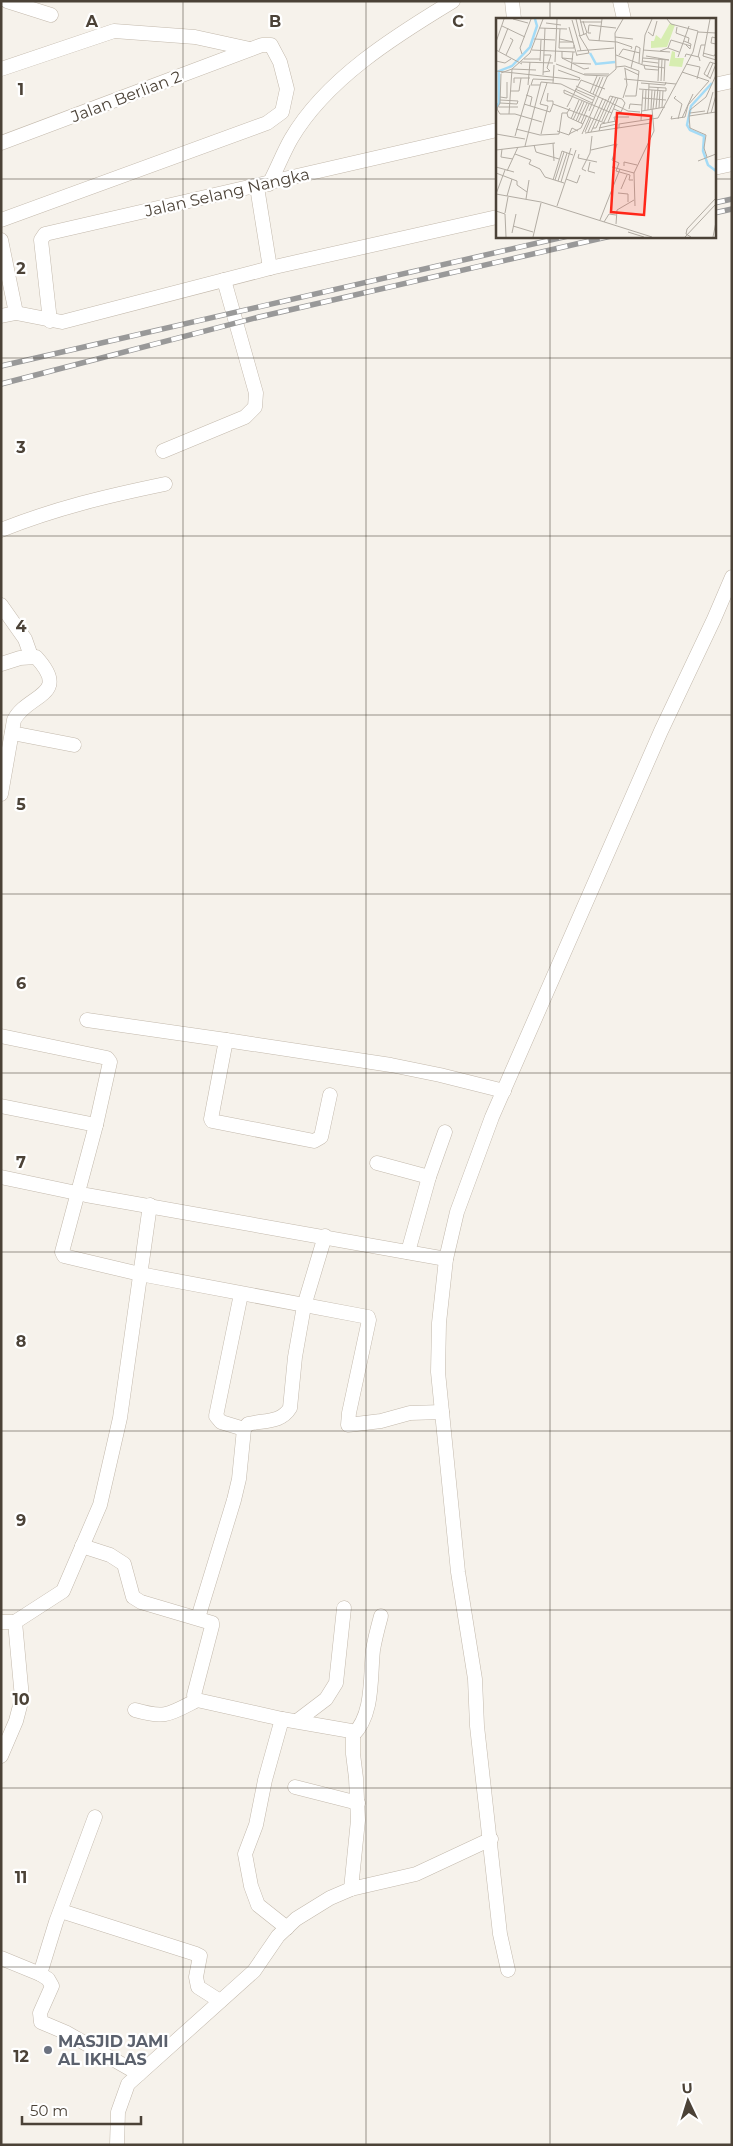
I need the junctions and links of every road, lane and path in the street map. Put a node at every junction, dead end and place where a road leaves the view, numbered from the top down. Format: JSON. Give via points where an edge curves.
{"nodes":[{"id":1,"x":7,"y":1,"type":"edge"},
{"id":2,"x":452,"y":1,"type":"edge"},
{"id":3,"x":512,"y":1,"type":"edge"},
{"id":4,"x":620,"y":1,"type":"edge"},
{"id":5,"x":51,"y":14,"type":"dead end"},
{"id":6,"x":514,"y":18,"type":"edge"},
{"id":7,"x":624,"y":18,"type":"edge"},
{"id":8,"x":251,"y":49,"type":"junction"},
{"id":9,"x":1,"y":69,"type":"edge"},
{"id":10,"x":732,"y":81,"type":"edge"},
{"id":11,"x":716,"y":85,"type":"edge"},
{"id":12,"x":496,"y":130,"type":"edge"},
{"id":13,"x":1,"y":143,"type":"edge"},
{"id":14,"x":732,"y":164,"type":"edge"},
{"id":15,"x":716,"y":168,"type":"edge"},
{"id":16,"x":263,"y":185,"type":"junction"},
{"id":17,"x":496,"y":217,"type":"edge"},
{"id":18,"x":1,"y":220,"type":"edge"},
{"id":19,"x":1,"y":240,"type":"edge"},
{"id":20,"x":270,"y":268,"type":"junction"},
{"id":21,"x":224,"y":280,"type":"junction"},
{"id":22,"x":16,"y":313,"type":"junction"},
{"id":23,"x":1,"y":316,"type":"edge"},
{"id":24,"x":50,"y":321,"type":"junction"},
{"id":25,"x":163,"y":451,"type":"dead end"},
{"id":26,"x":165,"y":484,"type":"dead end"},
{"id":27,"x":1,"y":530,"type":"edge"},
{"id":28,"x":732,"y":577,"type":"edge"},
{"id":29,"x":1,"y":604,"type":"edge"},
{"id":30,"x":727,"y":604,"type":"edge"},
{"id":31,"x":31,"y":656,"type":"junction"},
{"id":32,"x":1,"y":664,"type":"edge"},
{"id":33,"x":12,"y":733,"type":"junction"},
{"id":34,"x":74,"y":745,"type":"dead end"},
{"id":35,"x":1,"y":794,"type":"edge"},
{"id":36,"x":87,"y":1020,"type":"dead end"},
{"id":37,"x":1,"y":1036,"type":"edge"},
{"id":38,"x":226,"y":1040,"type":"junction"},
{"id":39,"x":504,"y":1091,"type":"junction"},
{"id":40,"x":330,"y":1095,"type":"dead end"},
{"id":41,"x":1,"y":1106,"type":"edge"},
{"id":42,"x":96,"y":1126,"type":"junction"},
{"id":43,"x":445,"y":1132,"type":"dead end"},
{"id":44,"x":377,"y":1163,"type":"dead end"},
{"id":45,"x":1,"y":1177,"type":"edge"},
{"id":46,"x":429,"y":1177,"type":"junction"},
{"id":47,"x":78,"y":1193,"type":"junction"},
{"id":48,"x":150,"y":1205,"type":"junction"},
{"id":49,"x":325,"y":1236,"type":"junction"},
{"id":50,"x":408,"y":1252,"type":"junction"},
{"id":51,"x":446,"y":1259,"type":"junction"},
{"id":52,"x":140,"y":1274,"type":"junction"},
{"id":53,"x":241,"y":1294,"type":"junction"},
{"id":54,"x":304,"y":1306,"type":"junction"},
{"id":55,"x":442,"y":1412,"type":"junction"},
{"id":56,"x":244,"y":1429,"type":"junction"},
{"id":57,"x":82,"y":1546,"type":"junction"},
{"id":58,"x":344,"y":1608,"type":"dead end"},
{"id":59,"x":381,"y":1616,"type":"dead end"},
{"id":60,"x":198,"y":1618,"type":"junction"},
{"id":61,"x":8,"y":1622,"type":"edge"},
{"id":62,"x":197,"y":1700,"type":"junction"},
{"id":63,"x":135,"y":1710,"type":"dead end"},
{"id":64,"x":282,"y":1719,"type":"junction"},
{"id":65,"x":297,"y":1721,"type":"junction"},
{"id":66,"x":353,"y":1735,"type":"junction"},
{"id":67,"x":1,"y":1756,"type":"edge"},
{"id":68,"x":295,"y":1787,"type":"dead end"},
{"id":69,"x":358,"y":1803,"type":"junction"},
{"id":70,"x":95,"y":1817,"type":"dead end"},
{"id":71,"x":490,"y":1839,"type":"junction"},
{"id":72,"x":351,"y":1889,"type":"junction"},
{"id":73,"x":61,"y":1911,"type":"junction"},
{"id":74,"x":287,"y":1928,"type":"junction"},
{"id":75,"x":1,"y":1958,"type":"edge"},
{"id":76,"x":508,"y":1970,"type":"dead end"},
{"id":77,"x":40,"y":1974,"type":"junction"},
{"id":78,"x":220,"y":2001,"type":"junction"},
{"id":79,"x":139,"y":2074,"type":"junction"},
{"id":80,"x":117,"y":2145,"type":"edge"}],
"edges":[{"from":1,"to":5,"type":"street"},
{"from":2,"to":16,"type":"street","via":[[388,42],[325,96],[292,138]]},
{"from":3,"to":6,"type":"street"},
{"from":4,"to":7,"type":"street"},
{"from":8,"to":9,"type":"street","via":[[195,37],[114,31]]},
{"from":8,"to":13,"type":"street","name":"Jalan Berlian 2"},
{"from":8,"to":18,"type":"street","via":[[271,45],[280,62],[287,89],[282,112],[266,123]]},
{"from":10,"to":11,"type":"street"},
{"from":12,"to":16,"type":"street","name":"Jalan Selang Nangka"},
{"from":14,"to":15,"type":"street"},
{"from":16,"to":20,"type":"street"},
{"from":16,"to":24,"type":"street","name":"Jalan Selang Nangka","via":[[45,234],[41,240]]},
{"from":17,"to":20,"type":"street"},
{"from":19,"to":22,"type":"street"},
{"from":20,"to":21,"type":"street"},
{"from":21,"to":24,"type":"street","via":[[62,322]]},
{"from":21,"to":25,"type":"street","via":[[256,393],[255,407],[245,417]]},
{"from":22,"to":23,"type":"street"},
{"from":22,"to":24,"type":"street"},
{"from":26,"to":27,"type":"street","via":[[93,498]]},
{"from":28,"to":30,"type":"street"},
{"from":29,"to":31,"type":"street","via":[[25,640]]},
{"from":30,"to":39,"type":"street","via":[[657,740]]},
{"from":31,"to":32,"type":"street"},
{"from":31,"to":33,"type":"street","via":[[36,657],[49,675],[48,688],[40,698],[19,711]]},
{"from":33,"to":34,"type":"street"},
{"from":33,"to":35,"type":"street"},
{"from":36,"to":38,"type":"street"},
{"from":37,"to":42,"type":"street","via":[[107,1058],[110,1067]]},
{"from":38,"to":39,"type":"street","via":[[391,1065]]},
{"from":38,"to":40,"type":"street","via":[[212,1120],[314,1141],[321,1137]]},
{"from":39,"to":51,"type":"street","via":[[467,1182]]},
{"from":41,"to":42,"type":"street"},
{"from":42,"to":47,"type":"street"},
{"from":43,"to":46,"type":"street"},
{"from":44,"to":46,"type":"street"},
{"from":45,"to":47,"type":"street"},
{"from":46,"to":50,"type":"street"},
{"from":47,"to":48,"type":"street"},
{"from":47,"to":52,"type":"street","via":[[62,1252],[64,1256]]},
{"from":48,"to":49,"type":"street"},
{"from":48,"to":52,"type":"street"},
{"from":49,"to":50,"type":"street"},
{"from":49,"to":54,"type":"street"},
{"from":50,"to":51,"type":"street"},
{"from":51,"to":55,"type":"street","via":[[439,1323],[438,1372]]},
{"from":52,"to":53,"type":"street"},
{"from":52,"to":57,"type":"street","via":[[120,1418],[100,1505]]},
{"from":53,"to":54,"type":"street"},
{"from":53,"to":56,"type":"street","via":[[216,1416],[221,1422]]},
{"from":54,"to":55,"type":"street","via":[[365,1316],[369,1320],[348,1425],[410,1413]]},
{"from":54,"to":56,"type":"street","via":[[290,1408],[278,1420],[248,1424]]},
{"from":55,"to":71,"type":"street"},
{"from":56,"to":60,"type":"street","via":[[234,1500]]},
{"from":57,"to":60,"type":"street","via":[[110,1555],[124,1564],[133,1598]]},
{"from":57,"to":61,"type":"street","via":[[62,1591]]},
{"from":58,"to":65,"type":"street","via":[[336,1683],[326,1699]]},
{"from":59,"to":66,"type":"street","via":[[362,1725]]},
{"from":60,"to":62,"type":"street","via":[[209,1621],[212,1626],[194,1695]]},
{"from":61,"to":67,"type":"street","via":[[22,1698]]},
{"from":62,"to":63,"type":"street","via":[[159,1716]]},
{"from":62,"to":64,"type":"street"},
{"from":64,"to":65,"type":"street"},
{"from":64,"to":74,"type":"street","via":[[246,1854],[258,1905]]},
{"from":65,"to":66,"type":"street","via":[[347,1729]]},
{"from":66,"to":69,"type":"street"},
{"from":68,"to":69,"type":"street"},
{"from":69,"to":72,"type":"street"},
{"from":70,"to":73,"type":"street"},
{"from":71,"to":72,"type":"street","via":[[416,1874]]},
{"from":71,"to":76,"type":"street","via":[[500,1934]]},
{"from":72,"to":74,"type":"street","via":[[330,1898]]},
{"from":73,"to":77,"type":"street"},
{"from":73,"to":78,"type":"street","via":[[196,1954],[200,1957],[196,1978],[198,1987]]},
{"from":74,"to":78,"type":"street","via":[[254,1971]]},
{"from":75,"to":77,"type":"street"},
{"from":77,"to":79,"type":"street","via":[[52,1986],[40,2013],[41,2022]]},
{"from":78,"to":79,"type":"street"},
{"from":79,"to":80,"type":"street","via":[[128,2084],[118,2112]]}]}
